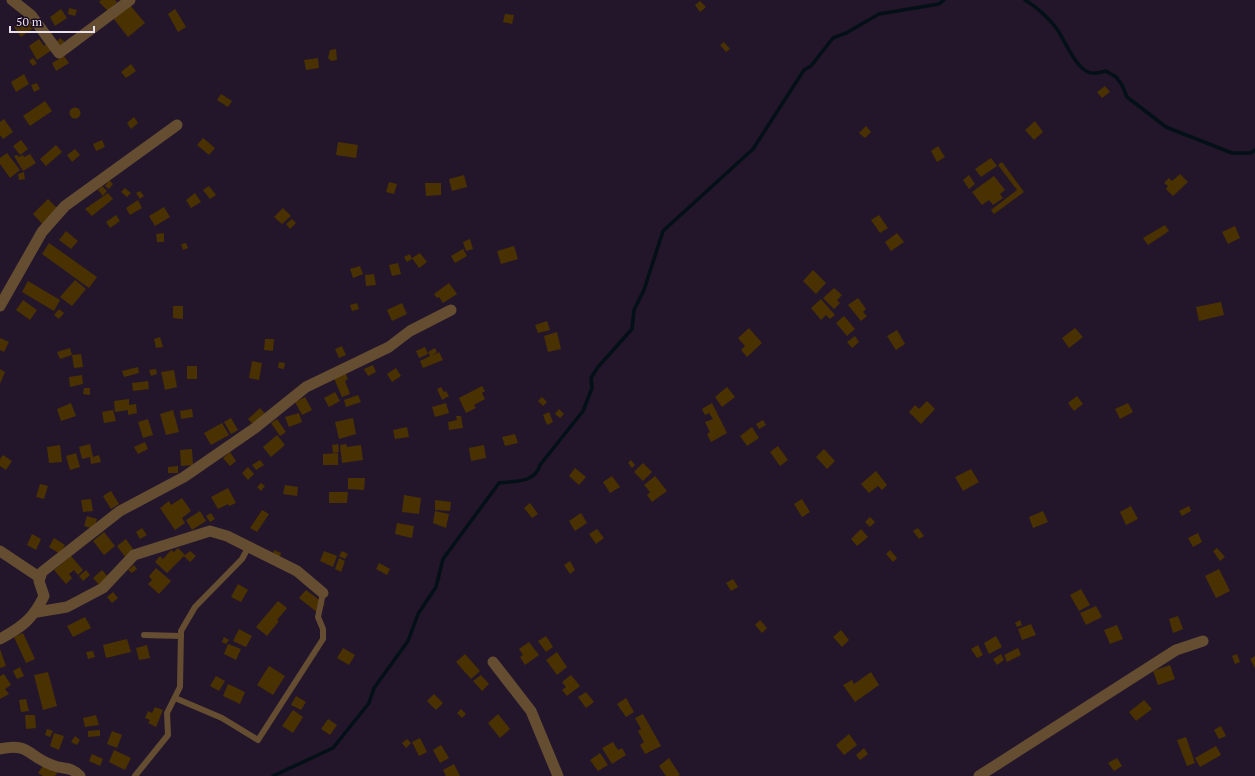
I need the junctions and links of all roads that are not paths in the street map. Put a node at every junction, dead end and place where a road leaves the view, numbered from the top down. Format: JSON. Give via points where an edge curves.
{"nodes":[{"id":1,"x":12,"y":0,"type":"edge"},
{"id":2,"x":130,"y":0,"type":"edge"},
{"id":3,"x":177,"y":125,"type":"dead end"},
{"id":4,"x":0,"y":306,"type":"edge"},
{"id":5,"x":451,"y":310,"type":"dead end"},
{"id":6,"x":249,"y":546,"type":"junction"},
{"id":7,"x":0,"y":551,"type":"edge"},
{"id":8,"x":39,"y":577,"type":"junction"},
{"id":9,"x":323,"y":593,"type":"joint"},
{"id":10,"x":37,"y":612,"type":"junction"},
{"id":11,"x":144,"y":635,"type":"dead end"},
{"id":12,"x":181,"y":636,"type":"junction"},
{"id":13,"x":0,"y":639,"type":"edge"},
{"id":14,"x":1203,"y":641,"type":"dead end"},
{"id":15,"x":493,"y":662,"type":"dead end"},
{"id":16,"x":175,"y":698,"type":"junction"},
{"id":17,"x":0,"y":749,"type":"edge"},
{"id":18,"x":80,"y":776,"type":"edge"},
{"id":19,"x":135,"y":776,"type":"edge"},
{"id":20,"x":558,"y":776,"type":"edge"},
{"id":21,"x":979,"y":776,"type":"edge"}],
"edges":[{"from":1,"to":2,"type":"street","via":[[31,15],[59,53]]},
{"from":3,"to":4,"type":"street","via":[[65,206],[42,232]]},
{"from":5,"to":8,"type":"street","via":[[410,331],[389,347],[306,387],[255,428],[184,477],[120,511]]},
{"from":6,"to":9,"type":"street","via":[[297,571]]},
{"from":6,"to":10,"type":"street","via":[[210,531],[134,555],[103,588],[67,607]]},
{"from":6,"to":12,"type":"lane","via":[[242,559],[195,607],[181,631]]},
{"from":7,"to":8,"type":"street"},
{"from":8,"to":10,"type":"street","via":[[44,596]]},
{"from":9,"to":16,"type":"lane","via":[[318,617],[324,629],[323,638],[258,740],[222,718]]},
{"from":10,"to":13,"type":"street","via":[[22,626]]},
{"from":11,"to":12,"type":"lane"},
{"from":12,"to":16,"type":"lane","via":[[180,686]]},
{"from":14,"to":21,"type":"street","via":[[1176,650]]},
{"from":15,"to":20,"type":"street","via":[[531,711]]},
{"from":16,"to":19,"type":"lane","via":[[167,713],[168,735]]},
{"from":17,"to":18,"type":"street","via":[[13,746],[28,750],[51,765],[74,770]]}]}
